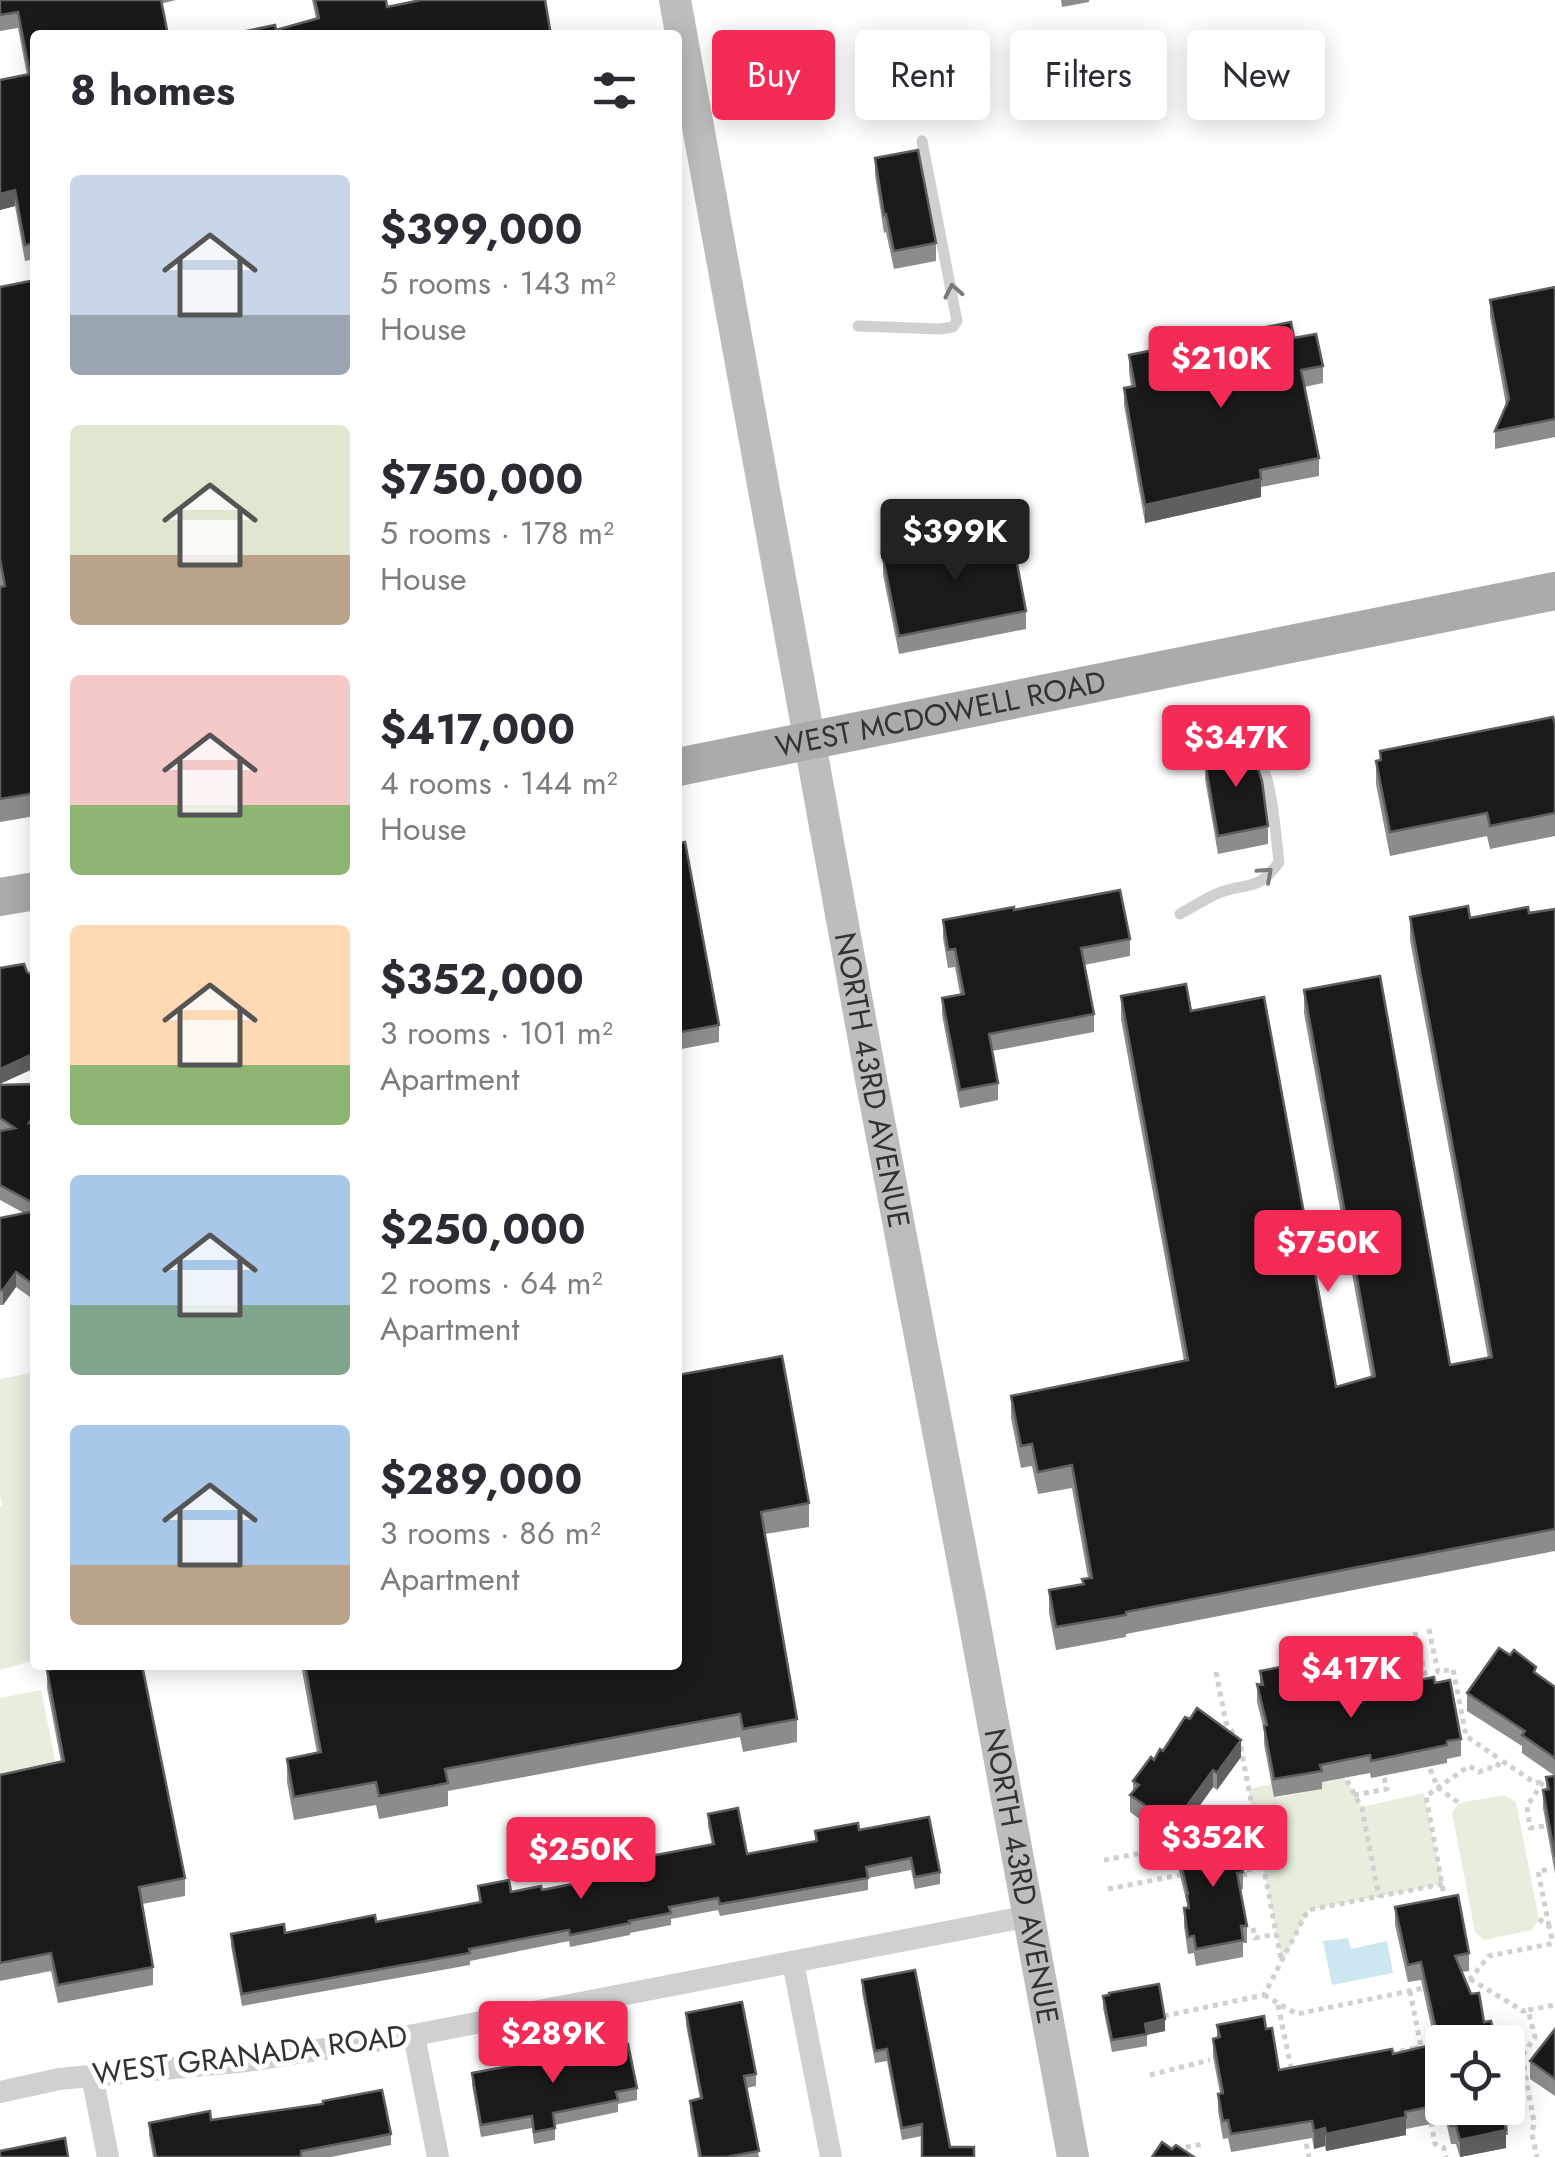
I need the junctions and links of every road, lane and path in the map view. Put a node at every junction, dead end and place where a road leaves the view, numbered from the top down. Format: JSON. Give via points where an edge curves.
{"nodes":[{"id":1,"x":675,"y":0,"type":"edge"},
{"id":2,"x":680,"y":30,"type":"edge"},
{"id":3,"x":682,"y":39,"type":"edge"},
{"id":4,"x":922,"y":141,"type":"dead end"},
{"id":5,"x":858,"y":326,"type":"dead end"},
{"id":6,"x":1555,"y":591,"type":"edge"},
{"id":7,"x":1247,"y":738,"type":"dead end"},
{"id":8,"x":809,"y":741,"type":"junction"},
{"id":9,"x":682,"y":765,"type":"edge"},
{"id":10,"x":30,"y":892,"type":"edge"},
{"id":11,"x":0,"y":897,"type":"edge"},
{"id":12,"x":1180,"y":914,"type":"dead end"},
{"id":13,"x":1428,"y":1629,"type":"dead end"},
{"id":14,"x":1415,"y":1632,"type":"dead end"},
{"id":15,"x":1358,"y":1643,"type":"dead end"},
{"id":16,"x":1338,"y":1647,"type":"dead end"},
{"id":17,"x":1216,"y":1672,"type":"dead end"},
{"id":18,"x":1414,"y":1687,"type":"edge"},
{"id":19,"x":1371,"y":1702,"type":"edge"},
{"id":20,"x":1340,"y":1708,"type":"edge"},
{"id":21,"x":1339,"y":1756,"type":"edge"},
{"id":22,"x":1501,"y":1760,"type":"junction"},
{"id":23,"x":1430,"y":1769,"type":"edge"},
{"id":24,"x":1384,"y":1776,"type":"edge"},
{"id":25,"x":1555,"y":1780,"type":"edge"},
{"id":26,"x":1544,"y":1782,"type":"junction"},
{"id":27,"x":1438,"y":1788,"type":"junction"},
{"id":28,"x":1354,"y":1795,"type":"junction"},
{"id":29,"x":1458,"y":1803,"type":"dead end"},
{"id":30,"x":1545,"y":1826,"type":"edge"},
{"id":31,"x":1257,"y":1832,"type":"junction"},
{"id":32,"x":1224,"y":1838,"type":"edge"},
{"id":33,"x":1191,"y":1844,"type":"edge"},
{"id":34,"x":1104,"y":1860,"type":"dead end"},
{"id":35,"x":1262,"y":1860,"type":"junction"},
{"id":36,"x":1247,"y":1863,"type":"junction"},
{"id":37,"x":1237,"y":1865,"type":"edge"},
{"id":38,"x":1552,"y":1869,"type":"edge"},
{"id":39,"x":1180,"y":1875,"type":"edge"},
{"id":40,"x":1242,"y":1875,"type":"edge"},
{"id":41,"x":1443,"y":1884,"type":"junction"},
{"id":42,"x":1108,"y":1889,"type":"dead end"},
{"id":43,"x":1399,"y":1893,"type":"junction"},
{"id":44,"x":1379,"y":1896,"type":"junction"},
{"id":45,"x":1402,"y":1906,"type":"edge"},
{"id":46,"x":1448,"y":1914,"type":"edge"},
{"id":47,"x":1030,"y":1916,"type":"junction"},
{"id":48,"x":1539,"y":1919,"type":"dead end"},
{"id":49,"x":1549,"y":1926,"type":"junction"},
{"id":50,"x":1253,"y":1928,"type":"dead end"},
{"id":51,"x":1276,"y":1934,"type":"junction"},
{"id":52,"x":1554,"y":1943,"type":"edge"},
{"id":53,"x":793,"y":1962,"type":"junction"},
{"id":54,"x":1282,"y":1962,"type":"junction"},
{"id":55,"x":1470,"y":1980,"type":"junction"},
{"id":56,"x":1457,"y":1982,"type":"edge"},
{"id":57,"x":1444,"y":1985,"type":"edge"},
{"id":58,"x":1410,"y":1991,"type":"junction"},
{"id":59,"x":1264,"y":1995,"type":"junction"},
{"id":60,"x":1278,"y":2003,"type":"junction"},
{"id":61,"x":1555,"y":2005,"type":"edge"},
{"id":62,"x":1528,"y":2010,"type":"junction"},
{"id":63,"x":1164,"y":2016,"type":"edge"},
{"id":64,"x":414,"y":2035,"type":"junction"},
{"id":65,"x":1416,"y":2048,"type":"junction"},
{"id":66,"x":1525,"y":2052,"type":"edge"},
{"id":67,"x":1387,"y":2053,"type":"edge"},
{"id":68,"x":1418,"y":2059,"type":"edge"},
{"id":69,"x":1210,"y":2060,"type":"edge"},
{"id":70,"x":1292,"y":2072,"type":"edge"},
{"id":71,"x":1525,"y":2072,"type":"edge"},
{"id":72,"x":1150,"y":2075,"type":"dead end"},
{"id":73,"x":92,"y":2076,"type":"junction"},
{"id":74,"x":0,"y":2092,"type":"edge"},
{"id":75,"x":1302,"y":2122,"type":"edge"},
{"id":76,"x":1431,"y":2125,"type":"edge"},
{"id":77,"x":1203,"y":2144,"type":"dead end"},
{"id":78,"x":1184,"y":2148,"type":"junction"},
{"id":79,"x":1165,"y":2152,"type":"edge"},
{"id":80,"x":1185,"y":2156,"type":"edge"},
{"id":81,"x":108,"y":2157,"type":"edge"},
{"id":82,"x":438,"y":2157,"type":"edge"},
{"id":83,"x":831,"y":2157,"type":"edge"},
{"id":84,"x":1073,"y":2157,"type":"edge"},
{"id":85,"x":1309,"y":2157,"type":"edge"},
{"id":86,"x":1446,"y":2157,"type":"edge"},
{"id":87,"x":1537,"y":2157,"type":"edge"}],
"edges":[{"from":1,"to":2,"type":"main road","name":"NORTH 43RD AVENUE"},
{"from":3,"to":8,"type":"main road","name":"NORTH 43RD AVENUE"},
{"from":5,"to":4,"type":"lane","one_way":true,"via":[[940,329],[957,321]]},
{"from":6,"to":8,"type":"main road","name":"WEST MCDOWELL ROAD"},
{"from":12,"to":7,"type":"lane","one_way":true,"via":[[1220,892],[1266,879],[1279,862],[1265,773]]},
{"from":8,"to":9,"type":"main road","name":"WEST MCDOWELL ROAD"},
{"from":8,"to":47,"type":"main road","name":"NORTH 43RD AVENUE"},
{"from":10,"to":11,"type":"main road"},
{"from":13,"to":22,"type":"path","via":[[1438,1672],[1453,1670],[1466,1736]]},
{"from":14,"to":18,"type":"path","via":[[1427,1686]]},
{"from":15,"to":19,"type":"path"},
{"from":16,"to":20,"type":"path","via":[[1347,1692]]},
{"from":17,"to":31,"type":"path","via":[[1226,1723],[1240,1743]]},
{"from":21,"to":28,"type":"path"},
{"from":22,"to":26,"type":"path","via":[[1535,1784]]},
{"from":22,"to":27,"type":"path","via":[[1479,1772],[1468,1766]]},
{"from":23,"to":27,"type":"path"},
{"from":24,"to":28,"type":"path","via":[[1387,1789]]},
{"from":25,"to":26,"type":"path"},
{"from":26,"to":30,"type":"path","via":[[1527,1806],[1530,1828]]},
{"from":27,"to":29,"type":"path"},
{"from":27,"to":41,"type":"path","via":[[1426,1796]]},
{"from":28,"to":44,"type":"path"},
{"from":31,"to":32,"type":"path"},
{"from":31,"to":35,"type":"path"},
{"from":33,"to":34,"type":"path"},
{"from":35,"to":36,"type":"path"},
{"from":35,"to":51,"type":"path"},
{"from":36,"to":37,"type":"path"},
{"from":36,"to":40,"type":"path","via":[[1250,1874]]},
{"from":38,"to":49,"type":"path","via":[[1538,1871]]},
{"from":39,"to":42,"type":"path"},
{"from":41,"to":43,"type":"path"},
{"from":41,"to":46,"type":"path"},
{"from":43,"to":44,"type":"path"},
{"from":43,"to":45,"type":"path"},
{"from":44,"to":54,"type":"path","via":[[1308,1910]]},
{"from":47,"to":53,"type":"street","name":"WEST GRANADA ROAD"},
{"from":47,"to":84,"type":"main road","name":"NORTH 43RD AVENUE"},
{"from":48,"to":49,"type":"path"},
{"from":49,"to":52,"type":"path"},
{"from":50,"to":51,"type":"path","via":[[1255,1938]]},
{"from":51,"to":54,"type":"path"},
{"from":52,"to":55,"type":"path","via":[[1489,1956]]},
{"from":53,"to":64,"type":"street","name":"WEST GRANADA ROAD"},
{"from":53,"to":83,"type":"street"},
{"from":54,"to":59,"type":"path"},
{"from":55,"to":56,"type":"path"},
{"from":55,"to":62,"type":"path"},
{"from":57,"to":58,"type":"path"},
{"from":58,"to":60,"type":"path","via":[[1297,2014]]},
{"from":58,"to":65,"type":"path","via":[[1421,2047]]},
{"from":59,"to":60,"type":"path"},
{"from":59,"to":63,"type":"path"},
{"from":60,"to":70,"type":"path"},
{"from":61,"to":62,"type":"path"},
{"from":62,"to":66,"type":"path","via":[[1535,2038]]},
{"from":64,"to":73,"type":"street","name":"WEST GRANADA ROAD"},
{"from":64,"to":82,"type":"street"},
{"from":65,"to":67,"type":"path"},
{"from":65,"to":68,"type":"path"},
{"from":69,"to":72,"type":"path"},
{"from":71,"to":87,"type":"path"},
{"from":73,"to":74,"type":"street","name":"WEST GRANADA ROAD"},
{"from":73,"to":81,"type":"street"},
{"from":75,"to":85,"type":"path"},
{"from":76,"to":86,"type":"path"},
{"from":77,"to":78,"type":"path"},
{"from":78,"to":79,"type":"path"},
{"from":78,"to":80,"type":"path"}]}
